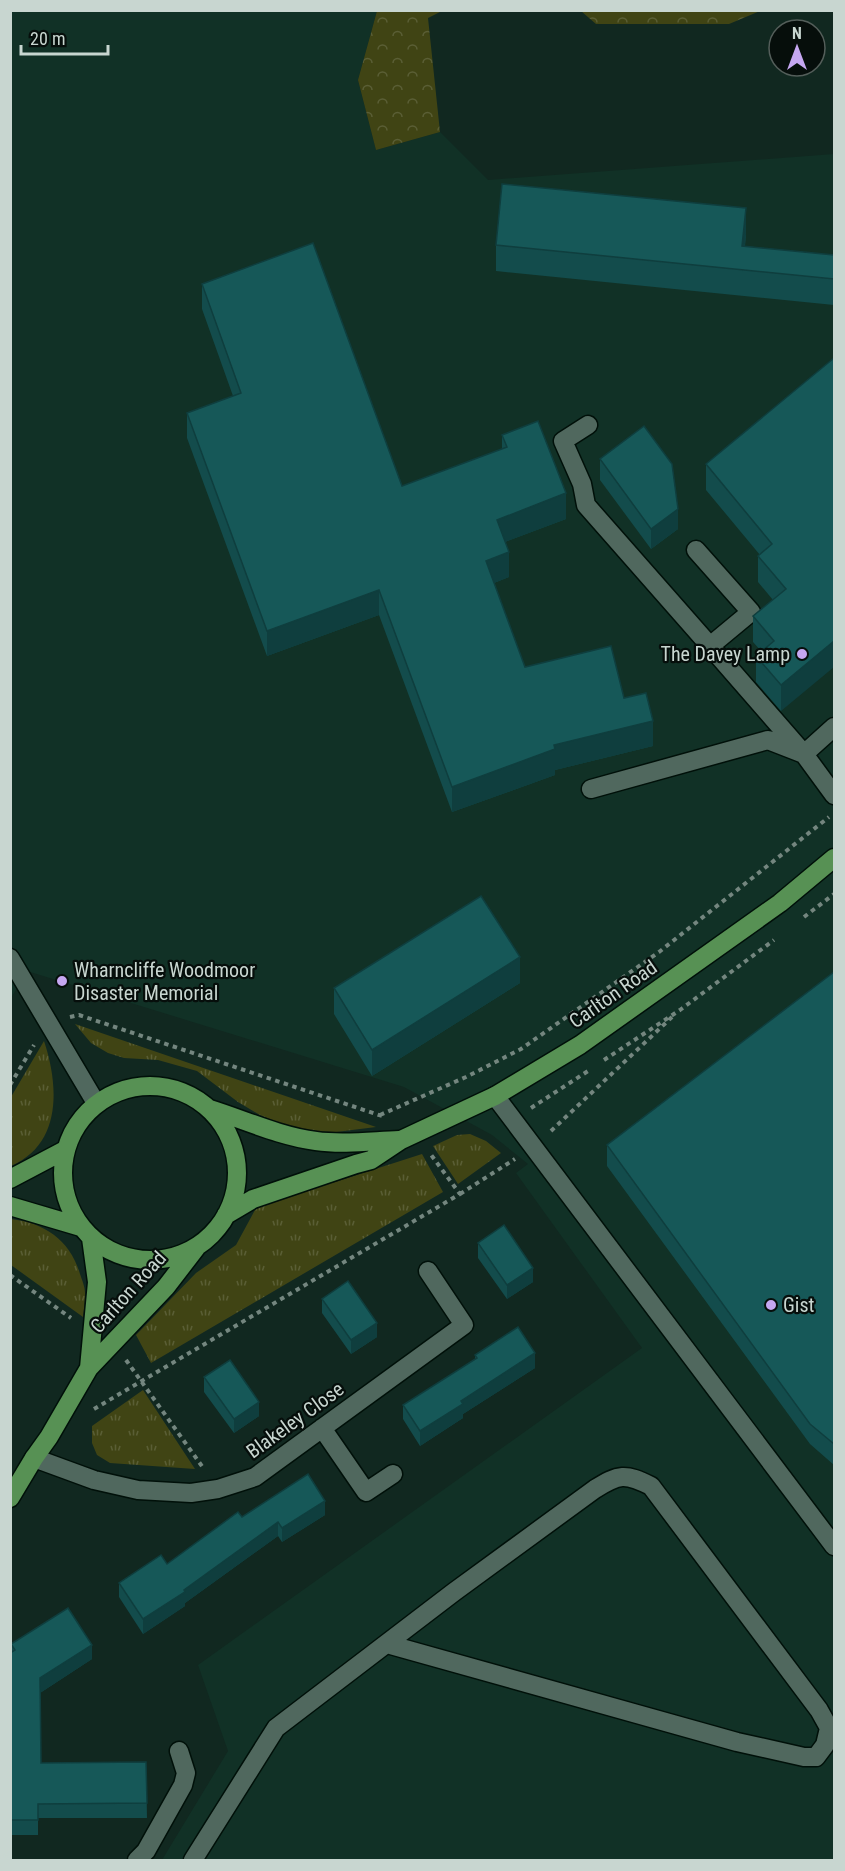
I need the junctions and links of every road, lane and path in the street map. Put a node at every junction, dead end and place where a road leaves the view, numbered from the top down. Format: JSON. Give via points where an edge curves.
{"nodes":[{"id":1,"x":588,"y":425,"type":"dead end"},
{"id":2,"x":696,"y":550,"type":"dead end"},
{"id":3,"x":710,"y":646,"type":"junction"},
{"id":4,"x":834,"y":727,"type":"edge"},
{"id":5,"x":804,"y":754,"type":"junction"},
{"id":6,"x":591,"y":789,"type":"dead end"},
{"id":7,"x":834,"y":795,"type":"edge"},
{"id":8,"x":834,"y":812,"type":"edge"},
{"id":9,"x":834,"y":858,"type":"edge"},
{"id":10,"x":834,"y":894,"type":"edge"},
{"id":11,"x":798,"y":922,"type":"dead end"},
{"id":12,"x":780,"y":935,"type":"dead end"},
{"id":13,"x":10,"y":958,"type":"edge"},
{"id":14,"x":680,"y":1010,"type":"junction"},
{"id":15,"x":47,"y":1022,"type":"junction"},
{"id":16,"x":600,"y":1063,"type":"dead end"},
{"id":17,"x":590,"y":1069,"type":"dead end"},
{"id":18,"x":10,"y":1085,"type":"edge"},
{"id":19,"x":495,"y":1096,"type":"junction"},
{"id":20,"x":96,"y":1104,"type":"junction"},
{"id":21,"x":210,"y":1109,"type":"junction"},
{"id":22,"x":531,"y":1109,"type":"dead end"},
{"id":23,"x":379,"y":1116,"type":"junction"},
{"id":24,"x":409,"y":1137,"type":"junction"},
{"id":25,"x":533,"y":1147,"type":"junction"},
{"id":26,"x":65,"y":1150,"type":"junction"},
{"id":27,"x":10,"y":1179,"type":"edge"},
{"id":28,"x":460,"y":1194,"type":"junction"},
{"id":29,"x":10,"y":1206,"type":"edge"},
{"id":30,"x":226,"y":1215,"type":"junction"},
{"id":31,"x":86,"y":1232,"type":"junction"},
{"id":32,"x":199,"y":1245,"type":"junction"},
{"id":33,"x":428,"y":1271,"type":"dead end"},
{"id":34,"x":89,"y":1368,"type":"junction"},
{"id":35,"x":321,"y":1428,"type":"junction"},
{"id":36,"x":34,"y":1458,"type":"junction"},
{"id":37,"x":393,"y":1474,"type":"dead end"},
{"id":38,"x":218,"y":1489,"type":"junction"},
{"id":39,"x":10,"y":1498,"type":"edge"},
{"id":40,"x":834,"y":1546,"type":"edge"},
{"id":41,"x":387,"y":1644,"type":"junction"},
{"id":42,"x":830,"y":1748,"type":"edge"},
{"id":43,"x":178,"y":1751,"type":"dead end"},
{"id":44,"x":137,"y":1860,"type":"edge"},
{"id":45,"x":193,"y":1860,"type":"edge"}],
"edges":[{"from":1,"to":3,"type":"street","via":[[562,441],[582,484],[586,505]]},
{"from":2,"to":3,"type":"street","via":[[751,612]]},
{"from":3,"to":5,"type":"street"},
{"from":4,"to":5,"type":"street"},
{"from":5,"to":6,"type":"street","via":[[768,740]]},
{"from":5,"to":7,"type":"street"},
{"from":8,"to":23,"type":"path","via":[[658,952],[521,1049]]},
{"from":9,"to":19,"type":"main road","name":"Carlton Road","via":[[780,903],[580,1045]]},
{"from":10,"to":11,"type":"path"},
{"from":12,"to":14,"type":"path"},
{"from":13,"to":15,"type":"street"},
{"from":14,"to":16,"type":"path"},
{"from":14,"to":25,"type":"path","via":[[548,1138]]},
{"from":15,"to":18,"type":"path"},
{"from":15,"to":20,"type":"street"},
{"from":15,"to":23,"type":"path","via":[[79,1015]]},
{"from":17,"to":22,"type":"path"},
{"from":19,"to":24,"type":"main road","name":"Carlton Road"},
{"from":19,"to":25,"type":"street"},
{"from":20,"to":21,"type":"main road","via":[[118,1091],[166,1087],[190,1095]]},
{"from":20,"to":26,"type":"main road","via":[[77,1124]]},
{"from":21,"to":24,"type":"main road","name":"Carlton Road","via":[[319,1142]]},
{"from":21,"to":30,"type":"main road","via":[[234,1148],[235,1193]]},
{"from":23,"to":24,"type":"path","via":[[391,1119]]},
{"from":24,"to":28,"type":"path"},
{"from":24,"to":30,"type":"main road","name":"Carlton Road","via":[[370,1160],[253,1199]]},
{"from":25,"to":28,"type":"path"},
{"from":25,"to":40,"type":"street"},
{"from":26,"to":27,"type":"main road"},
{"from":26,"to":31,"type":"main road","via":[[62,1166],[66,1198]]},
{"from":28,"to":38,"type":"path","via":[[142,1380]]},
{"from":29,"to":31,"type":"main road"},
{"from":30,"to":32,"type":"main road"},
{"from":31,"to":32,"type":"main road","via":[[116,1253],[144,1260],[173,1257]]},
{"from":31,"to":34,"type":"main road","name":"Carlton Road","via":[[98,1282]]},
{"from":32,"to":34,"type":"main road","name":"Carlton Road","via":[[166,1287]]},
{"from":33,"to":35,"type":"street","name":"Blakeley Close","via":[[464,1325]]},
{"from":34,"to":36,"type":"main road","name":"Carlton Road"},
{"from":35,"to":37,"type":"street","via":[[366,1492]]},
{"from":35,"to":38,"type":"street","name":"Blakeley Close","via":[[255,1477]]},
{"from":36,"to":38,"type":"street","name":"Blakeley Close","via":[[94,1480],[138,1490],[191,1493]]},
{"from":36,"to":39,"type":"main road","name":"Carlton Road"},
{"from":41,"to":42,"type":"street","via":[[737,1742],[804,1757],[816,1757]]},
{"from":41,"to":42,"type":"street","via":[[595,1489],[613,1477],[633,1477],[651,1486],[819,1710],[829,1728]]},
{"from":41,"to":45,"type":"street","via":[[276,1728]]},
{"from":43,"to":44,"type":"street","via":[[186,1773],[183,1785]]}]}
